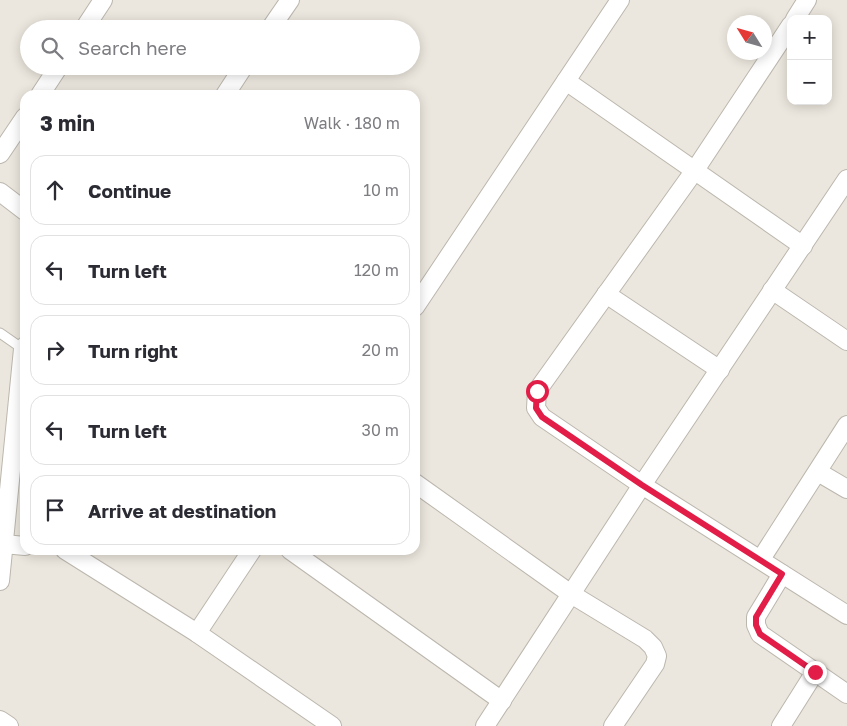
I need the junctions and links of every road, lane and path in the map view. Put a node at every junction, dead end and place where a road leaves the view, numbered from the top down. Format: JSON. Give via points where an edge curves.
{"nodes":[{"id":1,"x":103,"y":0,"type":"edge"},
{"id":2,"x":290,"y":0,"type":"edge"},
{"id":3,"x":620,"y":0,"type":"edge"},
{"id":4,"x":807,"y":0,"type":"edge"},
{"id":5,"x":798,"y":15,"type":"edge"},
{"id":6,"x":90,"y":20,"type":"edge"},
{"id":7,"x":276,"y":20,"type":"edge"},
{"id":8,"x":787,"y":31,"type":"edge"},
{"id":9,"x":53,"y":75,"type":"edge"},
{"id":10,"x":238,"y":75,"type":"edge"},
{"id":11,"x":566,"y":81,"type":"junction"},
{"id":12,"x":43,"y":90,"type":"edge"},
{"id":13,"x":228,"y":90,"type":"edge"},
{"id":14,"x":20,"y":124,"type":"edge"},
{"id":15,"x":0,"y":154,"type":"edge"},
{"id":16,"x":695,"y":170,"type":"junction"},
{"id":17,"x":845,"y":185,"type":"edge"},
{"id":18,"x":0,"y":192,"type":"edge"},
{"id":19,"x":20,"y":207,"type":"edge"},
{"id":20,"x":803,"y":246,"type":"junction"},
{"id":21,"x":772,"y":290,"type":"junction"},
{"id":22,"x":606,"y":294,"type":"junction"},
{"id":23,"x":420,"y":300,"type":"edge"},
{"id":24,"x":0,"y":333,"type":"edge"},
{"id":25,"x":847,"y":341,"type":"edge"},
{"id":26,"x":20,"y":346,"type":"edge"},
{"id":27,"x":720,"y":370,"type":"junction"},
{"id":28,"x":20,"y":387,"type":"edge"},
{"id":29,"x":847,"y":425,"type":"edge"},
{"id":30,"x":818,"y":472,"type":"junction"},
{"id":31,"x":642,"y":485,"type":"junction"},
{"id":32,"x":420,"y":487,"type":"edge"},
{"id":33,"x":847,"y":489,"type":"edge"},
{"id":34,"x":4,"y":544,"type":"junction"},
{"id":35,"x":20,"y":546,"type":"edge"},
{"id":36,"x":73,"y":555,"type":"edge"},
{"id":37,"x":249,"y":555,"type":"edge"},
{"id":38,"x":297,"y":555,"type":"edge"},
{"id":39,"x":761,"y":559,"type":"junction"},
{"id":40,"x":782,"y":574,"type":"junction"},
{"id":41,"x":0,"y":581,"type":"edge"},
{"id":42,"x":571,"y":594,"type":"junction"},
{"id":43,"x":847,"y":615,"type":"edge"},
{"id":44,"x":197,"y":633,"type":"junction"},
{"id":45,"x":815,"y":672,"type":"junction"},
{"id":46,"x":847,"y":694,"type":"edge"},
{"id":47,"x":502,"y":701,"type":"junction"},
{"id":48,"x":0,"y":720,"type":"edge"},
{"id":49,"x":9,"y":726,"type":"edge"},
{"id":50,"x":332,"y":726,"type":"edge"},
{"id":51,"x":485,"y":726,"type":"edge"},
{"id":52,"x":613,"y":726,"type":"edge"},
{"id":53,"x":781,"y":726,"type":"edge"}],
"edges":[{"from":1,"to":6,"type":"street"},
{"from":2,"to":7,"type":"street"},
{"from":3,"to":11,"type":"street"},
{"from":4,"to":5,"type":"street"},
{"from":8,"to":16,"type":"street"},
{"from":9,"to":12,"type":"street"},
{"from":10,"to":13,"type":"street"},
{"from":11,"to":16,"type":"street"},
{"from":11,"to":23,"type":"street"},
{"from":14,"to":15,"type":"street"},
{"from":16,"to":20,"type":"street"},
{"from":16,"to":22,"type":"street"},
{"from":17,"to":20,"type":"street"},
{"from":18,"to":19,"type":"street"},
{"from":20,"to":21,"type":"street"},
{"from":21,"to":25,"type":"street"},
{"from":21,"to":27,"type":"street"},
{"from":22,"to":27,"type":"street"},
{"from":22,"to":31,"type":"street","via":[[537,391],[536,408],[542,417]]},
{"from":24,"to":26,"type":"lane"},
{"from":27,"to":31,"type":"street"},
{"from":28,"to":34,"type":"street"},
{"from":29,"to":30,"type":"street"},
{"from":30,"to":33,"type":"street"},
{"from":30,"to":39,"type":"street"},
{"from":31,"to":39,"type":"street"},
{"from":31,"to":42,"type":"street"},
{"from":32,"to":42,"type":"street"},
{"from":34,"to":35,"type":"street"},
{"from":34,"to":41,"type":"street"},
{"from":36,"to":44,"type":"street"},
{"from":37,"to":44,"type":"street"},
{"from":38,"to":47,"type":"street"},
{"from":39,"to":40,"type":"street"},
{"from":40,"to":43,"type":"street"},
{"from":40,"to":45,"type":"street","via":[[756,617],[756,625],[760,634]]},
{"from":42,"to":47,"type":"street"},
{"from":42,"to":52,"type":"street","via":[[645,639],[657,656]]},
{"from":44,"to":50,"type":"street"},
{"from":45,"to":46,"type":"street"},
{"from":45,"to":53,"type":"street"},
{"from":47,"to":51,"type":"street"},
{"from":48,"to":49,"type":"street"}]}
